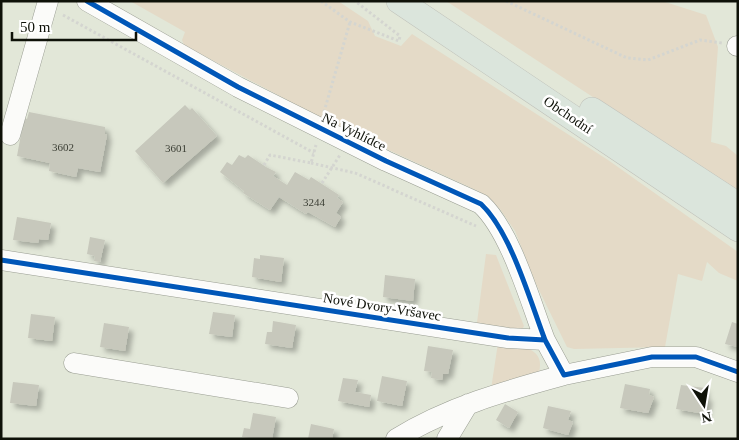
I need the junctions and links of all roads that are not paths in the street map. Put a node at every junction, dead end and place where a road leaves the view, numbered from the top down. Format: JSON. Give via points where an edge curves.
{"nodes":[{"id":1,"x":87,"y":1,"type":"edge"},
{"id":2,"x":399,"y":1,"type":"edge"},
{"id":3,"x":424,"y":1,"type":"edge"},
{"id":4,"x":48,"y":4,"type":"edge"},
{"id":5,"x":10,"y":135,"type":"dead end"},
{"id":6,"x":738,"y":204,"type":"edge"},
{"id":7,"x":738,"y":229,"type":"edge"},
{"id":8,"x":1,"y":260,"type":"edge"},
{"id":9,"x":545,"y":340,"type":"junction"},
{"id":10,"x":74,"y":363,"type":"dead end"},
{"id":11,"x":738,"y":372,"type":"edge"},
{"id":12,"x":564,"y":375,"type":"junction"},
{"id":13,"x":288,"y":398,"type":"dead end"},
{"id":14,"x":468,"y":404,"type":"junction"},
{"id":15,"x":396,"y":439,"type":"edge"},
{"id":16,"x":447,"y":439,"type":"edge"}],
"edges":[{"from":1,"to":9,"type":"street","name":"Na Vyhlídce","via":[[238,87],[481,204],[491,213],[505,236]]},
{"from":2,"to":7,"type":"main road","name":"Obchodní"},
{"from":3,"to":6,"type":"main road","name":"Obchodní"},
{"from":4,"to":5,"type":"street"},
{"from":8,"to":9,"type":"street","name":"Nové Dvory-Vršavec","via":[[508,338]]},
{"from":9,"to":12,"type":"street"},
{"from":10,"to":13,"type":"street"},
{"from":11,"to":12,"type":"street","via":[[696,357],[652,357]]},
{"from":12,"to":14,"type":"street","via":[[491,394]]},
{"from":14,"to":15,"type":"street","via":[[421,424]]},
{"from":14,"to":16,"type":"street"}]}
